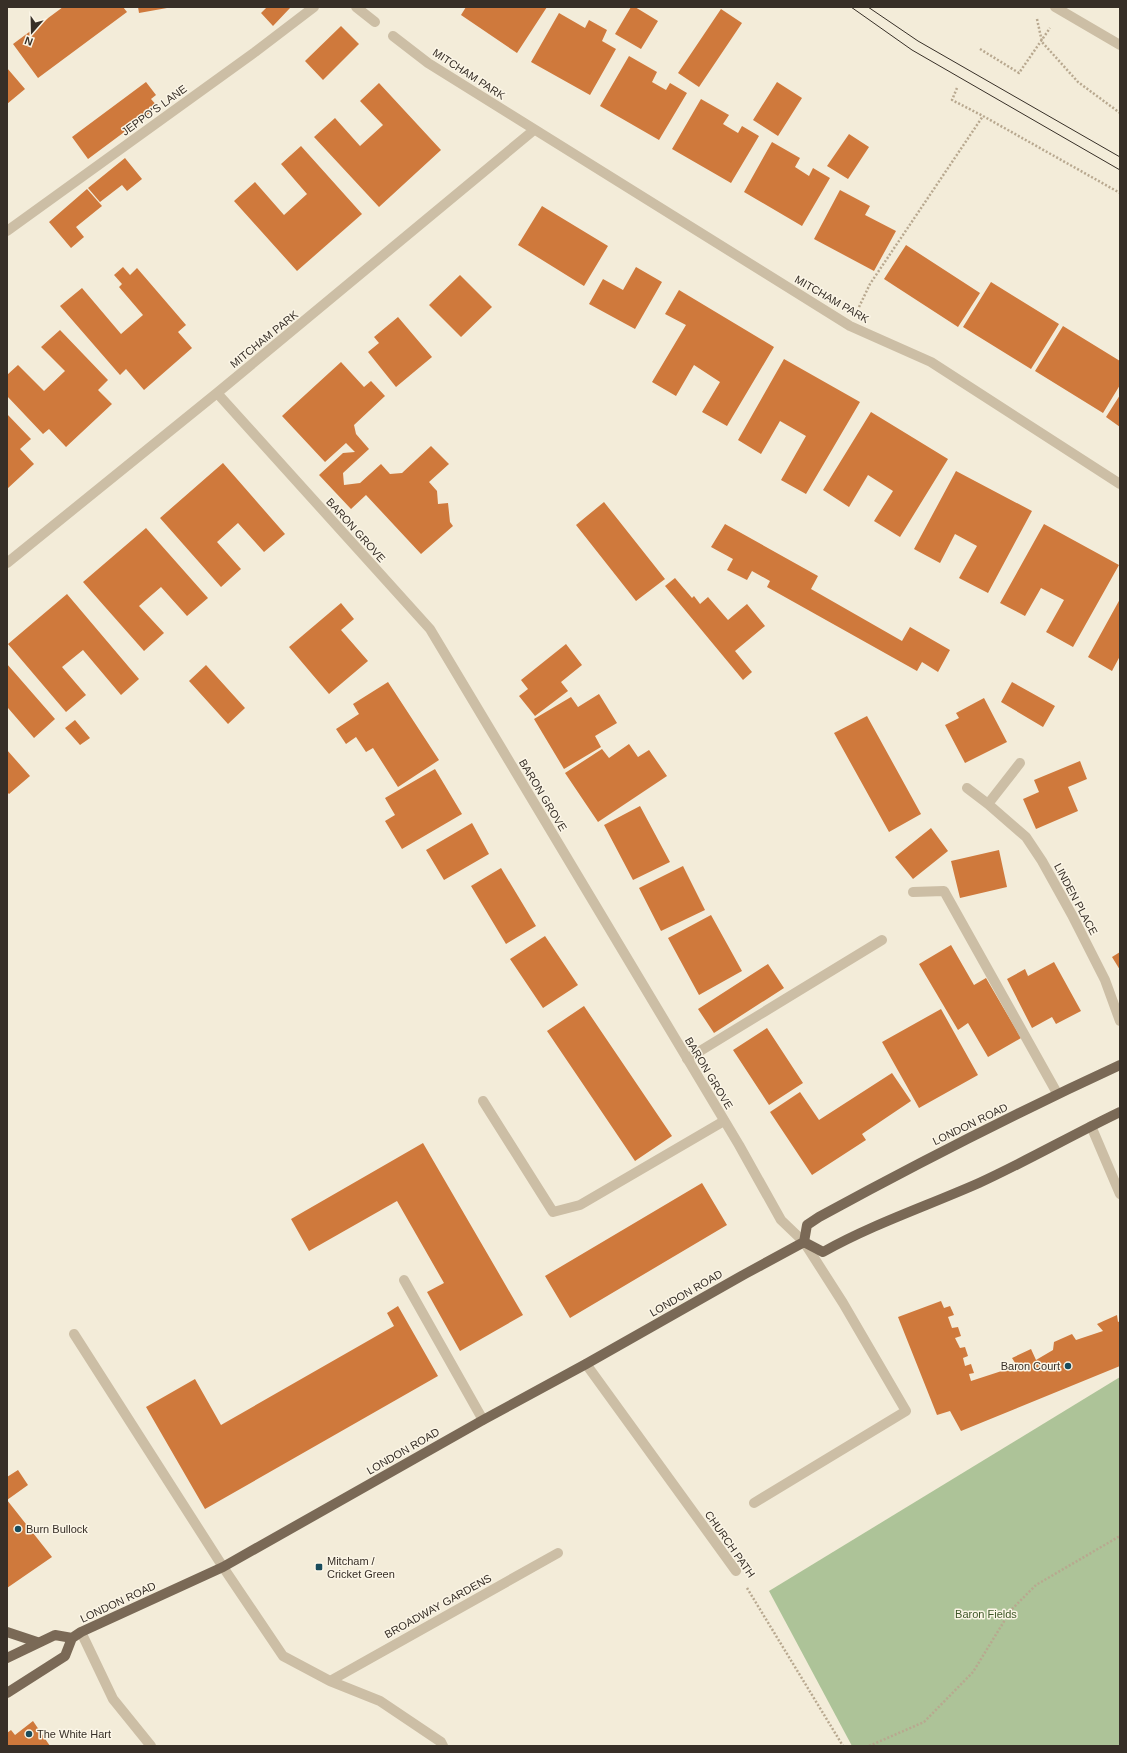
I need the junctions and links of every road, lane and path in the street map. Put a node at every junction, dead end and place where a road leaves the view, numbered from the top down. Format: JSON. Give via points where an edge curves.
{"nodes":[{"id":1,"x":314,"y":7,"type":"edge"},
{"id":2,"x":356,"y":7,"type":"edge"},
{"id":3,"x":1058,"y":9,"type":"edge"},
{"id":4,"x":1036,"y":14,"type":"dead end"},
{"id":5,"x":375,"y":22,"type":"dead end"},
{"id":6,"x":393,"y":36,"type":"dead end"},
{"id":7,"x":1042,"y":42,"type":"junction"},
{"id":8,"x":1120,"y":45,"type":"edge"},
{"id":9,"x":980,"y":49,"type":"dead end"},
{"id":10,"x":957,"y":88,"type":"dead end"},
{"id":11,"x":1120,"y":113,"type":"edge"},
{"id":12,"x":983,"y":116,"type":"junction"},
{"id":13,"x":534,"y":130,"type":"junction"},
{"id":14,"x":1120,"y":193,"type":"edge"},
{"id":15,"x":7,"y":230,"type":"edge"},
{"id":16,"x":850,"y":326,"type":"junction"},
{"id":17,"x":217,"y":393,"type":"junction"},
{"id":18,"x":1120,"y":484,"type":"edge"},
{"id":19,"x":7,"y":563,"type":"edge"},
{"id":20,"x":1020,"y":763,"type":"dead end"},
{"id":21,"x":967,"y":788,"type":"dead end"},
{"id":22,"x":988,"y":804,"type":"junction"},
{"id":23,"x":912,"y":892,"type":"dead end"},
{"id":24,"x":882,"y":940,"type":"dead end"},
{"id":25,"x":1120,"y":1021,"type":"edge"},
{"id":26,"x":687,"y":1059,"type":"junction"},
{"id":27,"x":1120,"y":1065,"type":"edge"},
{"id":28,"x":1057,"y":1093,"type":"junction"},
{"id":29,"x":484,"y":1101,"type":"dead end"},
{"id":30,"x":1120,"y":1112,"type":"edge"},
{"id":31,"x":724,"y":1121,"type":"junction"},
{"id":32,"x":1091,"y":1126,"type":"junction"},
{"id":33,"x":1120,"y":1194,"type":"edge"},
{"id":34,"x":804,"y":1242,"type":"junction"},
{"id":35,"x":404,"y":1280,"type":"dead end"},
{"id":36,"x":74,"y":1334,"type":"dead end"},
{"id":37,"x":586,"y":1364,"type":"junction"},
{"id":38,"x":483,"y":1420,"type":"junction"},
{"id":39,"x":754,"y":1503,"type":"dead end"},
{"id":40,"x":1120,"y":1536,"type":"edge"},
{"id":41,"x":558,"y":1553,"type":"dead end"},
{"id":42,"x":223,"y":1567,"type":"junction"},
{"id":43,"x":736,"y":1571,"type":"joint"},
{"id":44,"x":7,"y":1632,"type":"edge"},
{"id":45,"x":81,"y":1632,"type":"junction"},
{"id":46,"x":72,"y":1638,"type":"junction"},
{"id":47,"x":37,"y":1642,"type":"junction"},
{"id":48,"x":7,"y":1658,"type":"edge"},
{"id":49,"x":330,"y":1680,"type":"junction"},
{"id":50,"x":7,"y":1693,"type":"edge"},
{"id":51,"x":151,"y":1746,"type":"edge"},
{"id":52,"x":443,"y":1746,"type":"edge"},
{"id":53,"x":843,"y":1746,"type":"edge"},
{"id":54,"x":869,"y":1746,"type":"edge"}],
"edges":[{"from":1,"to":15,"type":"street","name":"JEPPO'S LANE"},
{"from":2,"to":5,"type":"street"},
{"from":3,"to":7,"type":"path"},
{"from":3,"to":8,"type":"street"},
{"from":4,"to":7,"type":"path"},
{"from":6,"to":13,"type":"street","name":"MITCHAM PARK","via":[[428,63]]},
{"from":7,"to":9,"type":"path","via":[[1019,73]]},
{"from":7,"to":11,"type":"path","via":[[1078,82]]},
{"from":10,"to":12,"type":"path","via":[[952,100]]},
{"from":12,"to":14,"type":"path"},
{"from":12,"to":16,"type":"path","via":[[870,284]]},
{"from":13,"to":16,"type":"street","name":"MITCHAM PARK"},
{"from":13,"to":17,"type":"street","name":"MITCHAM PARK"},
{"from":16,"to":18,"type":"street","name":"MITCHAM PARK","via":[[931,362]]},
{"from":17,"to":19,"type":"street","name":"MITCHAM PARK"},
{"from":17,"to":26,"type":"street","name":"BARON GROVE","via":[[430,629]]},
{"from":20,"to":22,"type":"street"},
{"from":21,"to":22,"type":"street","name":"LINDEN PLACE"},
{"from":22,"to":25,"type":"street","name":"LINDEN PLACE","via":[[1026,837],[1042,861],[1105,980]]},
{"from":23,"to":28,"type":"street","via":[[944,891]]},
{"from":24,"to":26,"type":"street"},
{"from":26,"to":31,"type":"street","name":"BARON GROVE"},
{"from":27,"to":28,"type":"main road","name":"LONDON ROAD"},
{"from":28,"to":34,"type":"main road","name":"LONDON ROAD","via":[[909,1167],[819,1217],[807,1225]]},
{"from":29,"to":31,"type":"street","via":[[553,1212],[580,1205]]},
{"from":30,"to":32,"type":"main road"},
{"from":31,"to":34,"type":"street","name":"BARON GROVE","via":[[781,1220]]},
{"from":32,"to":33,"type":"street"},
{"from":32,"to":34,"type":"main road","via":[[1021,1164],[934,1203],[875,1225],[823,1252]]},
{"from":34,"to":37,"type":"main road","name":"LONDON ROAD"},
{"from":34,"to":39,"type":"street","name":"BARON GROVE","via":[[906,1411]]},
{"from":35,"to":38,"type":"street"},
{"from":36,"to":42,"type":"street"},
{"from":37,"to":38,"type":"main road","name":"LONDON ROAD"},
{"from":37,"to":43,"type":"street","name":"CHURCH PATH"},
{"from":38,"to":42,"type":"main road","name":"LONDON ROAD"},
{"from":40,"to":54,"type":"path","via":[[1036,1585],[1011,1610],[973,1672],[924,1722]]},
{"from":41,"to":49,"type":"street","name":"BROADWAY GARDENS"},
{"from":42,"to":45,"type":"main road","name":"LONDON ROAD"},
{"from":42,"to":49,"type":"street","via":[[283,1656]]},
{"from":43,"to":53,"type":"path","name":"CHURCH PATH"},
{"from":44,"to":47,"type":"main road"},
{"from":45,"to":46,"type":"main road","name":"LONDON ROAD"},
{"from":45,"to":51,"type":"street","via":[[113,1699]]},
{"from":46,"to":47,"type":"main road","via":[[55,1635]]},
{"from":46,"to":50,"type":"main road","via":[[65,1656]]},
{"from":47,"to":48,"type":"main road"},
{"from":49,"to":52,"type":"street","via":[[380,1701]]}]}
